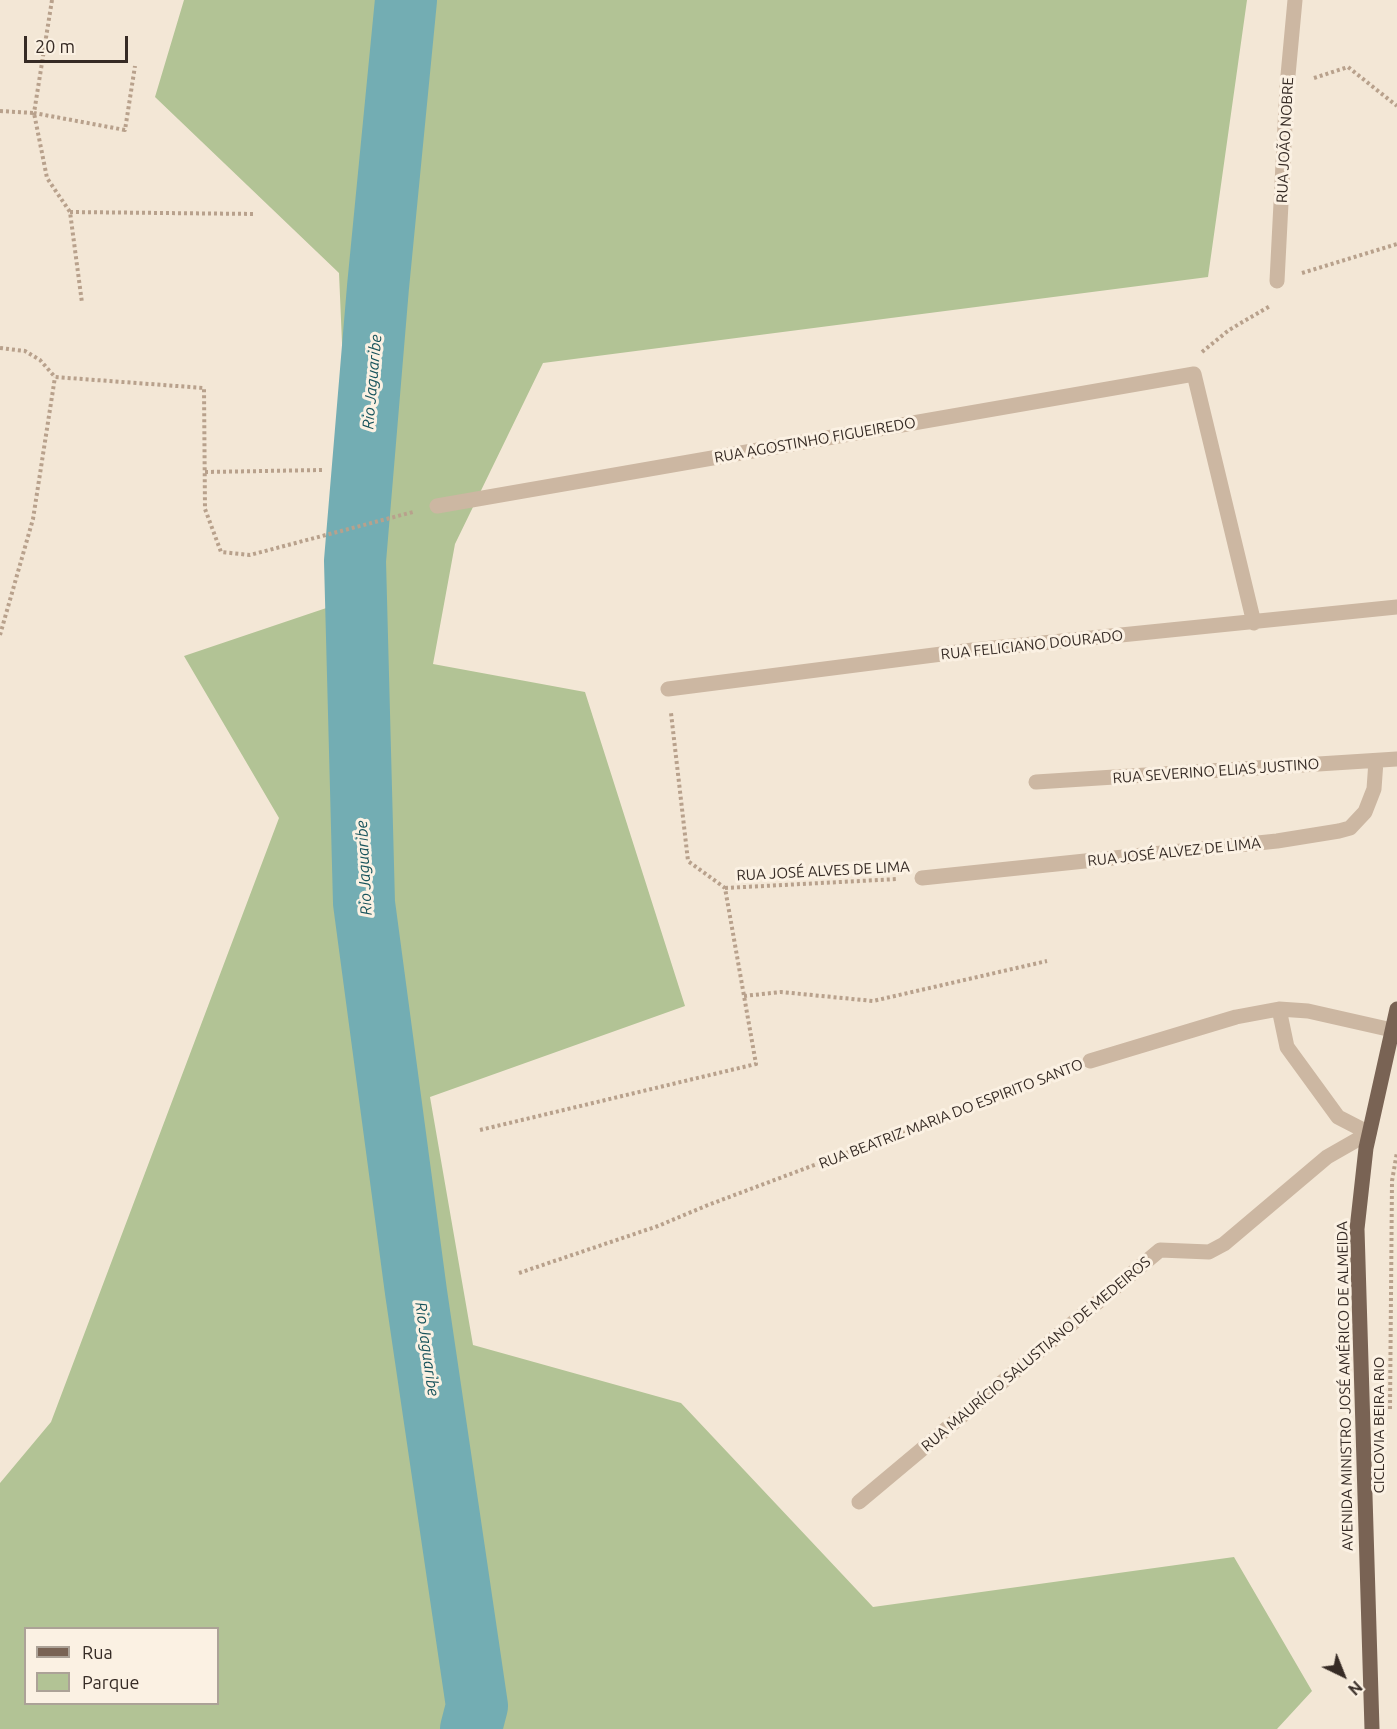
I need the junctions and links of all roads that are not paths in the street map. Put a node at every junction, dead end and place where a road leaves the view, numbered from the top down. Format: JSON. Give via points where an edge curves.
{"nodes":[{"id":1,"x":1295,"y":0,"type":"edge"},
{"id":2,"x":1277,"y":281,"type":"road end"},
{"id":3,"x":437,"y":506,"type":"dead end"},
{"id":4,"x":1397,"y":607,"type":"edge"},
{"id":5,"x":1254,"y":622,"type":"junction"},
{"id":6,"x":668,"y":689,"type":"road end"},
{"id":7,"x":1397,"y":759,"type":"edge"},
{"id":8,"x":1376,"y":761,"type":"junction"},
{"id":9,"x":1036,"y":782,"type":"dead end"},
{"id":10,"x":922,"y":878,"type":"road end"},
{"id":11,"x":1278,"y":1009,"type":"junction"},
{"id":12,"x":1397,"y":1009,"type":"edge"},
{"id":13,"x":1392,"y":1030,"type":"junction"},
{"id":14,"x":1090,"y":1061,"type":"road end"},
{"id":15,"x":1369,"y":1133,"type":"junction"},
{"id":16,"x":859,"y":1502,"type":"dead end"},
{"id":17,"x":1372,"y":1729,"type":"edge"}],
"edges":[{"from":1,"to":2,"type":"street","name":"RUA JOÃO NOBRE"},
{"from":3,"to":5,"type":"street","name":"RUA AGOSTINHO FIGUEIREDO","via":[[1194,374]]},
{"from":4,"to":5,"type":"street","name":"RUA FELICIANO DOURADO"},
{"from":5,"to":6,"type":"street","name":"RUA FELICIANO DOURADO","via":[[973,650]]},
{"from":7,"to":8,"type":"street","name":"RUA SEVERINO ELIAS JUSTINO"},
{"from":8,"to":9,"type":"street","name":"RUA SEVERINO ELIAS JUSTINO"},
{"from":8,"to":10,"type":"street","name":"RUA JOSÉ ALVEZ DE LIMA","via":[[1374,789],[1365,812],[1350,828],[1339,831],[1277,842]]},
{"from":11,"to":13,"type":"street","name":"RUA BEATRIZ MARIA DO ESPIRITO SANTO","via":[[1308,1011]]},
{"from":11,"to":14,"type":"street","name":"RUA BEATRIZ MARIA DO ESPIRITO SANTO","via":[[1236,1017]]},
{"from":11,"to":15,"type":"street","via":[[1287,1047],[1338,1117]]},
{"from":12,"to":13,"type":"main road","name":"AVENIDA MINISTRO JOSÉ AMÉRICO DE ALMEIDA"},
{"from":13,"to":15,"type":"main road","name":"AVENIDA MINISTRO JOSÉ AMÉRICO DE ALMEIDA"},
{"from":15,"to":16,"type":"street","name":"RUA MAURÍCIO SALUSTIANO DE MEDEIROS","via":[[1327,1157],[1224,1244],[1209,1252],[1160,1250]]},
{"from":15,"to":17,"type":"main road","name":"AVENIDA MINISTRO JOSÉ AMÉRICO DE ALMEIDA","via":[[1357,1228]]}]}
